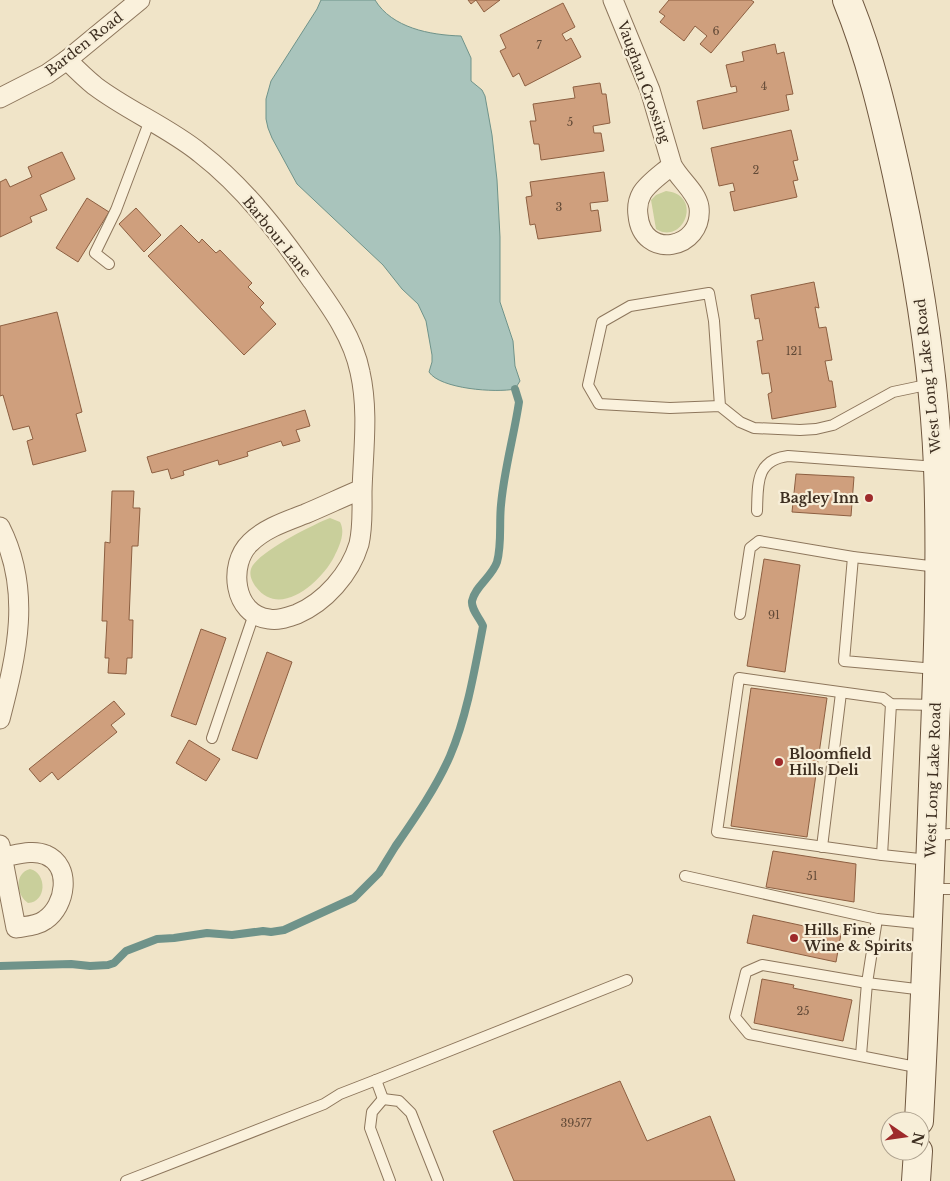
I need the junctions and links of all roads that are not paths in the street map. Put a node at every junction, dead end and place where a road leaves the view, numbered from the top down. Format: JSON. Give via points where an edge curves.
{"nodes":[{"id":1,"x":140,"y":0,"type":"edge"},
{"id":2,"x":613,"y":0,"type":"edge"},
{"id":3,"x":847,"y":0,"type":"edge"},
{"id":4,"x":67,"y":60,"type":"junction"},
{"id":5,"x":0,"y":98,"type":"edge"},
{"id":6,"x":150,"y":120,"type":"junction"},
{"id":7,"x":672,"y":165,"type":"dead end"},
{"id":8,"x":109,"y":264,"type":"dead end"},
{"id":9,"x":932,"y":384,"type":"junction"},
{"id":10,"x":720,"y":406,"type":"junction"},
{"id":11,"x":938,"y":467,"type":"junction"},
{"id":12,"x":362,"y":489,"type":"junction"},
{"id":13,"x":757,"y":511,"type":"dead end"},
{"id":14,"x":0,"y":527,"type":"edge"},
{"id":15,"x":852,"y":557,"type":"junction"},
{"id":16,"x":943,"y":560,"type":"edge"},
{"id":17,"x":254,"y":614,"type":"junction"},
{"id":18,"x":740,"y":614,"type":"dead end"},
{"id":19,"x":937,"y":669,"type":"junction"},
{"id":20,"x":841,"y":692,"type":"junction"},
{"id":21,"x":891,"y":704,"type":"junction"},
{"id":22,"x":936,"y":705,"type":"junction"},
{"id":23,"x":0,"y":719,"type":"edge"},
{"id":24,"x":212,"y":738,"type":"dead end"},
{"id":25,"x":937,"y":844,"type":"edge"},
{"id":26,"x":822,"y":847,"type":"junction"},
{"id":27,"x":882,"y":855,"type":"junction"},
{"id":28,"x":685,"y":876,"type":"dead end"},
{"id":29,"x":939,"y":889,"type":"edge"},
{"id":30,"x":877,"y":919,"type":"junction"},
{"id":31,"x":928,"y":925,"type":"junction"},
{"id":32,"x":627,"y":980,"type":"dead end"},
{"id":33,"x":867,"y":983,"type":"junction"},
{"id":34,"x":925,"y":990,"type":"junction"},
{"id":35,"x":861,"y":1056,"type":"junction"},
{"id":36,"x":922,"y":1068,"type":"junction"},
{"id":37,"x":376,"y":1080,"type":"junction"},
{"id":38,"x":383,"y":1099,"type":"junction"},
{"id":39,"x":920,"y":1111,"type":"edge"},
{"id":40,"x":917,"y":1161,"type":"edge"},
{"id":41,"x":126,"y":1181,"type":"edge"},
{"id":42,"x":390,"y":1181,"type":"edge"},
{"id":43,"x":438,"y":1181,"type":"edge"},
{"id":44,"x":916,"y":1181,"type":"edge"}],
"edges":[{"from":1,"to":4,"type":"street","name":"Barden Road"},
{"from":2,"to":7,"type":"street","name":"Vaughan Crossing","via":[[650,90]]},
{"from":3,"to":9,"type":"main road","name":"West Long Lake Road","via":[[870,66],[892,152],[913,256]]},
{"from":4,"to":5,"type":"street","name":"Barden Road"},
{"from":4,"to":6,"type":"street","name":"Barbour Lane","via":[[95,86]]},
{"from":6,"to":8,"type":"lane","via":[[116,210],[95,253]]},
{"from":6,"to":12,"type":"street","name":"Barbour Lane","via":[[201,153],[232,182],[274,229],[336,315],[360,371],[366,429]]},
{"from":9,"to":10,"type":"lane","via":[[893,392],[833,425],[816,429],[754,428],[740,422]]},
{"from":9,"to":11,"type":"main road","name":"West Long Lake Road"},
{"from":10,"to":10,"type":"lane","via":[[670,408],[599,404],[588,385],[602,322],[630,306],[709,293]]},
{"from":11,"to":13,"type":"lane","via":[[779,457],[764,468],[758,479]]},
{"from":11,"to":16,"type":"main road","name":"West Long Lake Road"},
{"from":12,"to":17,"type":"street","name":"Barbour Lane","via":[[358,544],[341,580],[315,604],[298,613],[268,619]]},
{"from":12,"to":17,"type":"street","via":[[263,533],[249,543],[236,570],[244,604]]},
{"from":14,"to":23,"type":"street","via":[[15,567],[19,622],[16,651]]},
{"from":15,"to":16,"type":"lane"},
{"from":15,"to":18,"type":"lane","via":[[759,541],[750,548]]},
{"from":15,"to":19,"type":"lane","via":[[844,661]]},
{"from":16,"to":19,"type":"main road","name":"West Long Lake Road"},
{"from":17,"to":24,"type":"lane"},
{"from":19,"to":22,"type":"main road","name":"West Long Lake Road"},
{"from":20,"to":21,"type":"lane","via":[[882,698]]},
{"from":20,"to":26,"type":"lane"},
{"from":20,"to":26,"type":"lane","via":[[739,678],[717,832]]},
{"from":21,"to":22,"type":"lane"},
{"from":21,"to":27,"type":"lane"},
{"from":22,"to":25,"type":"main road","name":"West Long Lake Road"},
{"from":25,"to":27,"type":"lane"},
{"from":25,"to":29,"type":"main road","name":"West Long Lake Road"},
{"from":26,"to":27,"type":"lane"},
{"from":28,"to":30,"type":"lane"},
{"from":29,"to":31,"type":"main road","name":"West Long Lake Road"},
{"from":30,"to":31,"type":"lane"},
{"from":30,"to":33,"type":"lane"},
{"from":31,"to":34,"type":"main road","name":"West Long Lake Road"},
{"from":32,"to":37,"type":"lane"},
{"from":33,"to":34,"type":"lane"},
{"from":33,"to":35,"type":"lane"},
{"from":33,"to":35,"type":"lane","via":[[762,965],[746,972],[735,1017],[749,1034]]},
{"from":34,"to":36,"type":"main road","name":"West Long Lake Road"},
{"from":35,"to":36,"type":"lane"},
{"from":36,"to":39,"type":"main road","name":"West Long Lake Road"},
{"from":37,"to":38,"type":"lane"},
{"from":37,"to":41,"type":"lane","via":[[324,1104]]},
{"from":38,"to":42,"type":"lane","via":[[372,1112],[370,1128]]},
{"from":38,"to":43,"type":"lane","via":[[399,1101],[411,1113]]},
{"from":40,"to":44,"type":"main road"}]}
